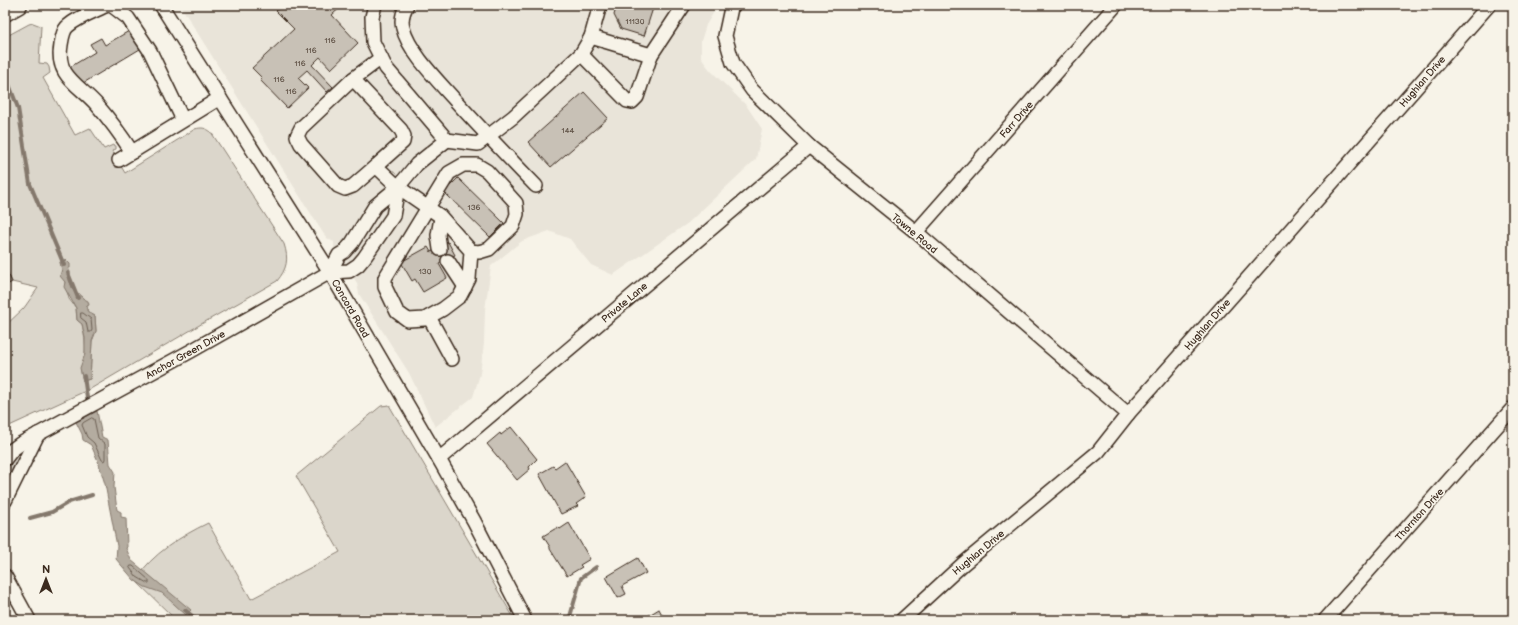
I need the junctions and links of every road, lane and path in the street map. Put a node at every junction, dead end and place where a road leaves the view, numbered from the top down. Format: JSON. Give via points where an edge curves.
{"nodes":[{"id":1,"x":19,"y":5,"type":"edge"},
{"id":2,"x":107,"y":5,"type":"edge"},
{"id":3,"x":111,"y":5,"type":"edge"},
{"id":4,"x":161,"y":5,"type":"edge"},
{"id":5,"x":375,"y":5,"type":"edge"},
{"id":6,"x":407,"y":5,"type":"edge"},
{"id":7,"x":600,"y":5,"type":"edge"},
{"id":8,"x":684,"y":5,"type":"edge"},
{"id":9,"x":734,"y":5,"type":"edge"},
{"id":10,"x":1116,"y":5,"type":"edge"},
{"id":11,"x":1489,"y":5,"type":"edge"},
{"id":12,"x":5,"y":13,"type":"edge"},
{"id":13,"x":591,"y":37,"type":"junction"},
{"id":14,"x":581,"y":54,"type":"junction"},
{"id":15,"x":651,"y":55,"type":"junction"},
{"id":16,"x":381,"y":58,"type":"junction"},
{"id":17,"x":353,"y":79,"type":"junction"},
{"id":18,"x":220,"y":98,"type":"junction"},
{"id":19,"x":184,"y":120,"type":"junction"},
{"id":20,"x":488,"y":136,"type":"junction"},
{"id":21,"x":447,"y":140,"type":"junction"},
{"id":22,"x":808,"y":146,"type":"junction"},
{"id":23,"x":132,"y":152,"type":"junction"},
{"id":24,"x":119,"y":160,"type":"dead end"},
{"id":25,"x":376,"y":166,"type":"junction"},
{"id":26,"x":536,"y":186,"type":"dead end"},
{"id":27,"x":398,"y":187,"type":"junction"},
{"id":28,"x":428,"y":208,"type":"junction"},
{"id":29,"x":441,"y":218,"type":"junction"},
{"id":30,"x":916,"y":232,"type":"junction"},
{"id":31,"x":440,"y":249,"type":"dead end"},
{"id":32,"x":471,"y":251,"type":"junction"},
{"id":33,"x":448,"y":260,"type":"dead end"},
{"id":34,"x":330,"y":272,"type":"junction"},
{"id":35,"x":465,"y":287,"type":"junction"},
{"id":36,"x":429,"y":317,"type":"junction"},
{"id":37,"x":452,"y":360,"type":"dead end"},
{"id":38,"x":1513,"y":408,"type":"edge"},
{"id":39,"x":1128,"y":414,"type":"junction"},
{"id":40,"x":38,"y":434,"type":"junction"},
{"id":41,"x":440,"y":459,"type":"junction"},
{"id":42,"x":5,"y":460,"type":"edge"},
{"id":43,"x":5,"y":501,"type":"edge"},
{"id":44,"x":5,"y":576,"type":"edge"},
{"id":45,"x":29,"y":620,"type":"edge"},
{"id":46,"x":525,"y":620,"type":"edge"},
{"id":47,"x":902,"y":620,"type":"edge"},
{"id":48,"x":1325,"y":620,"type":"edge"}],
"edges":[{"from":1,"to":12,"type":"main road"},
{"from":2,"to":23,"type":"street","via":[[67,26],[62,36],[60,63],[65,73],[115,126]]},
{"from":3,"to":19,"type":"street","via":[[128,18],[150,51]]},
{"from":4,"to":18,"type":"street","name":"Concord Road"},
{"from":5,"to":16,"type":"street","via":[[372,17],[373,42]]},
{"from":6,"to":20,"type":"street","via":[[403,12],[402,28],[410,45],[436,79]]},
{"from":7,"to":13,"type":"street"},
{"from":8,"to":15,"type":"street"},
{"from":9,"to":22,"type":"street","name":"Towne Road","via":[[724,36],[732,63],[752,90]]},
{"from":10,"to":30,"type":"street","name":"Farr Drive"},
{"from":11,"to":39,"type":"street","name":"Hughlan Drive"},
{"from":13,"to":14,"type":"street"},
{"from":13,"to":15,"type":"street"},
{"from":14,"to":15,"type":"street","via":[[626,101],[632,102],[637,97]]},
{"from":14,"to":20,"type":"street","via":[[513,117]]},
{"from":16,"to":17,"type":"street"},
{"from":16,"to":21,"type":"street","via":[[386,68]]},
{"from":17,"to":25,"type":"street","via":[[404,136],[403,142]]},
{"from":17,"to":25,"type":"street","via":[[301,128],[297,136],[338,186],[345,189],[353,186]]},
{"from":18,"to":19,"type":"street"},
{"from":18,"to":34,"type":"street","name":"Concord Road"},
{"from":19,"to":23,"type":"street"},
{"from":20,"to":21,"type":"street","via":[[478,144]]},
{"from":20,"to":26,"type":"street"},
{"from":21,"to":27,"type":"street","via":[[417,164]]},
{"from":22,"to":30,"type":"street","name":"Towne Road"},
{"from":22,"to":41,"type":"street","name":"Private Lane"},
{"from":23,"to":24,"type":"street"},
{"from":25,"to":27,"type":"street"},
{"from":27,"to":28,"type":"street"},
{"from":27,"to":34,"type":"street","via":[[375,206],[352,243],[339,254]]},
{"from":27,"to":34,"type":"street","via":[[393,216],[364,258],[349,271]]},
{"from":28,"to":29,"type":"street"},
{"from":28,"to":32,"type":"street","via":[[449,173],[463,165],[477,165],[487,171],[516,203],[517,214],[513,226],[489,249]]},
{"from":28,"to":36,"type":"street","via":[[385,278],[385,287],[397,312],[408,320]]},
{"from":29,"to":31,"type":"street","via":[[438,235]]},
{"from":29,"to":32,"type":"street"},
{"from":30,"to":39,"type":"street","name":"Towne Road"},
{"from":32,"to":35,"type":"street","via":[[469,279]]},
{"from":33,"to":35,"type":"street"},
{"from":34,"to":40,"type":"street","name":"Anchor Green Drive"},
{"from":34,"to":41,"type":"street","name":"Concord Road"},
{"from":35,"to":36,"type":"street","via":[[460,296]]},
{"from":36,"to":37,"type":"street"},
{"from":38,"to":48,"type":"street","name":"Thornton Drive"},
{"from":39,"to":47,"type":"street","name":"Hughlan Drive","via":[[1098,452],[963,564]]},
{"from":40,"to":42,"type":"street","name":"Anchor Green Drive","via":[[16,447]]},
{"from":40,"to":43,"type":"street"},
{"from":41,"to":46,"type":"street","name":"Concord Road"},
{"from":44,"to":45,"type":"street"}]}
